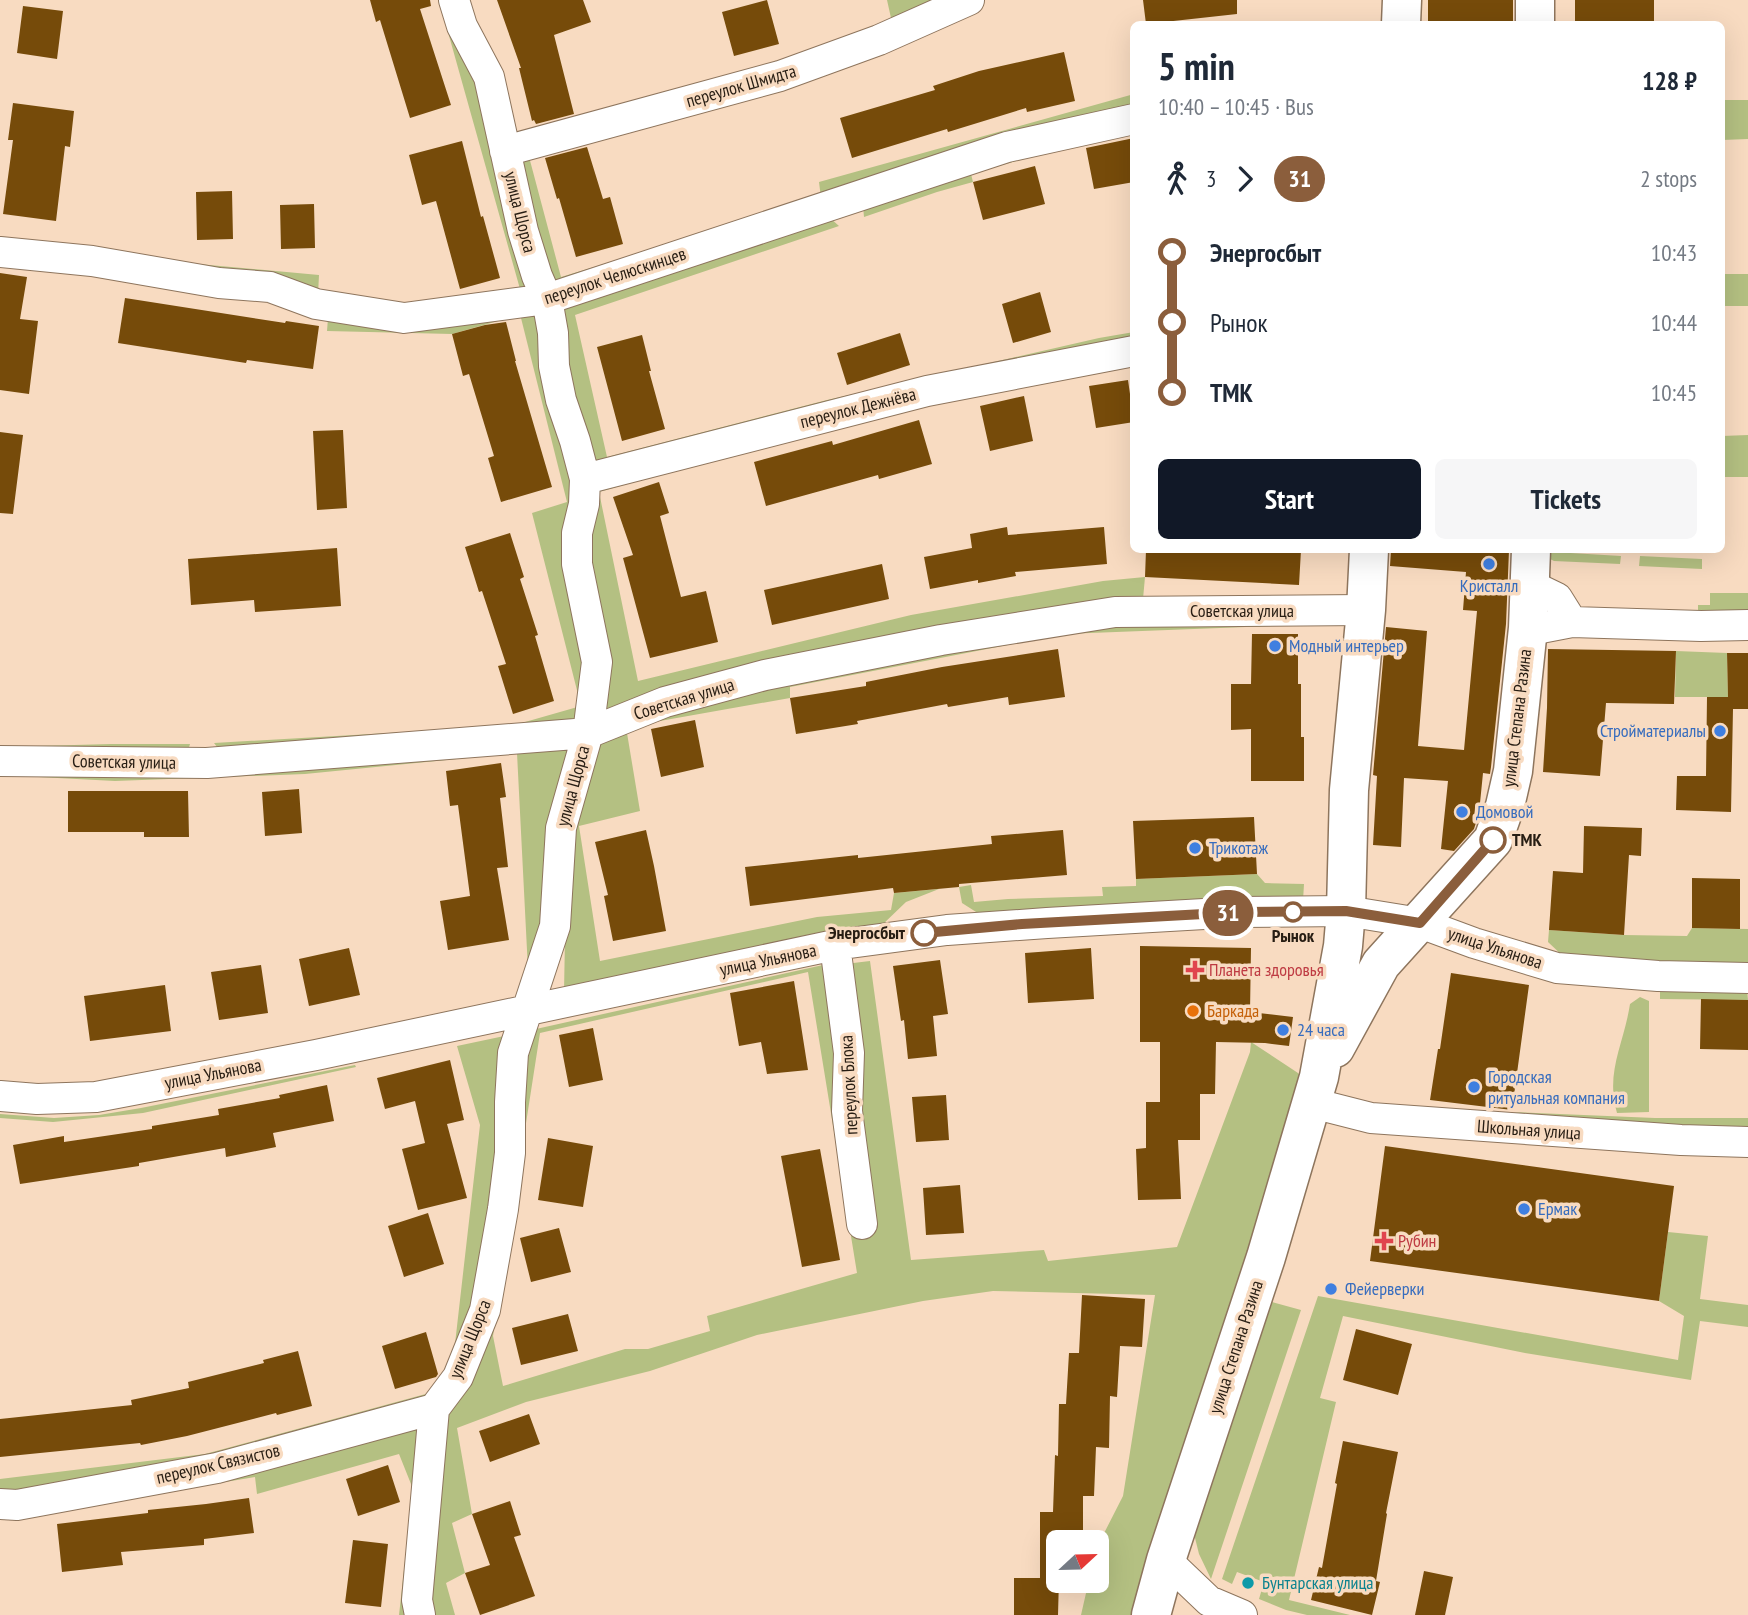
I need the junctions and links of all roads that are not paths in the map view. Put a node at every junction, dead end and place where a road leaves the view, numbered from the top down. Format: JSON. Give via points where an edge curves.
{"nodes":[{"id":1,"x":454,"y":0,"type":"edge"},
{"id":2,"x":969,"y":0,"type":"edge"},
{"id":3,"x":1402,"y":0,"type":"edge"},
{"id":4,"x":1535,"y":0,"type":"edge"},
{"id":5,"x":1401,"y":21,"type":"edge"},
{"id":6,"x":1535,"y":21,"type":"edge"},
{"id":7,"x":1130,"y":120,"type":"edge"},
{"id":8,"x":505,"y":151,"type":"junction"},
{"id":9,"x":0,"y":251,"type":"edge"},
{"id":10,"x":547,"y":299,"type":"junction"},
{"id":11,"x":1130,"y":352,"type":"edge"},
{"id":12,"x":585,"y":478,"type":"junction"},
{"id":13,"x":1370,"y":553,"type":"edge"},
{"id":14,"x":1531,"y":567,"type":"edge"},
{"id":15,"x":1366,"y":610,"type":"junction"},
{"id":16,"x":1572,"y":622,"type":"junction"},
{"id":17,"x":1748,"y":625,"type":"edge"},
{"id":18,"x":1528,"y":628,"type":"junction"},
{"id":19,"x":588,"y":733,"type":"junction"},
{"id":20,"x":0,"y":761,"type":"edge"},
{"id":21,"x":1346,"y":911,"type":"junction"},
{"id":22,"x":1420,"y":923,"type":"junction"},
{"id":23,"x":835,"y":945,"type":"junction"},
{"id":24,"x":1748,"y":978,"type":"edge"},
{"id":25,"x":528,"y":1011,"type":"junction"},
{"id":26,"x":1316,"y":1090,"type":"junction"},
{"id":27,"x":0,"y":1096,"type":"edge"},
{"id":28,"x":1748,"y":1142,"type":"edge"},
{"id":29,"x":862,"y":1224,"type":"dead end"},
{"id":30,"x":434,"y":1409,"type":"junction"},
{"id":31,"x":0,"y":1504,"type":"edge"},
{"id":32,"x":1166,"y":1560,"type":"junction"},
{"id":33,"x":420,"y":1615,"type":"edge"},
{"id":34,"x":1151,"y":1615,"type":"edge"},
{"id":35,"x":1242,"y":1615,"type":"edge"}],
"edges":[{"from":1,"to":8,"type":"street","name":"улица Щорса","via":[[489,77]]},
{"from":2,"to":8,"type":"street","name":"переулок Шмидта","via":[[879,40],[780,76]]},
{"from":3,"to":5,"type":"main road"},
{"from":4,"to":6,"type":"main road"},
{"from":7,"to":10,"type":"street","name":"переулок Челюскинцев","via":[[1007,147]]},
{"from":8,"to":10,"type":"street","name":"улица Щорса","via":[[523,231]]},
{"from":9,"to":10,"type":"street","name":"переулок Челюскинцев","via":[[270,288],[316,304],[404,318]]},
{"from":10,"to":12,"type":"street","name":"улица Щорса","via":[[561,400]]},
{"from":11,"to":12,"type":"street","name":"переулок Дежнёва","via":[[927,391]]},
{"from":12,"to":19,"type":"street","name":"улица Щорса","via":[[577,564],[597,662]]},
{"from":13,"to":15,"type":"main road","name":"улица Степана Разина"},
{"from":14,"to":16,"type":"street"},
{"from":14,"to":18,"type":"main road","name":"улица Степана Разина"},
{"from":15,"to":19,"type":"street","name":"Советская улица","via":[[1115,612],[765,675],[665,702]]},
{"from":15,"to":21,"type":"main road","name":"улица Степана Разина","via":[[1349,790]]},
{"from":16,"to":17,"type":"street"},
{"from":16,"to":18,"type":"street"},
{"from":18,"to":22,"type":"main road","name":"улица Степана Разина","via":[[1513,771],[1493,840]]},
{"from":19,"to":20,"type":"street","name":"Советская улица","via":[[207,763]]},
{"from":19,"to":25,"type":"street","name":"улица Щорса","via":[[561,828],[555,926]]},
{"from":21,"to":22,"type":"street","name":"улица Ульянова"},
{"from":21,"to":23,"type":"street","name":"улица Ульянова","via":[[1022,924]]},
{"from":21,"to":26,"type":"main road","name":"улица Степана Разина"},
{"from":22,"to":24,"type":"street","name":"улица Ульянова","via":[[1557,968]]},
{"from":22,"to":26,"type":"main road","name":"улица Степана Разина","via":[[1381,964]]},
{"from":23,"to":25,"type":"street","name":"улица Ульянова"},
{"from":23,"to":29,"type":"street","name":"переулок Блока","via":[[849,1053],[847,1111]]},
{"from":25,"to":27,"type":"street","name":"улица Ульянова","via":[[96,1097]]},
{"from":25,"to":30,"type":"street","name":"улица Щорса","via":[[513,1053],[510,1153],[485,1310],[458,1377]]},
{"from":26,"to":28,"type":"street","name":"Школьная улица","via":[[1371,1118]]},
{"from":26,"to":32,"type":"main road","name":"улица Степана Разина"},
{"from":30,"to":31,"type":"street","name":"переулок Связистов","via":[[217,1468],[17,1505]]},
{"from":30,"to":33,"type":"street","via":[[417,1600]]},
{"from":32,"to":34,"type":"main road","name":"улица Степана Разина"},
{"from":32,"to":35,"type":"street","via":[[1209,1601]]}]}
